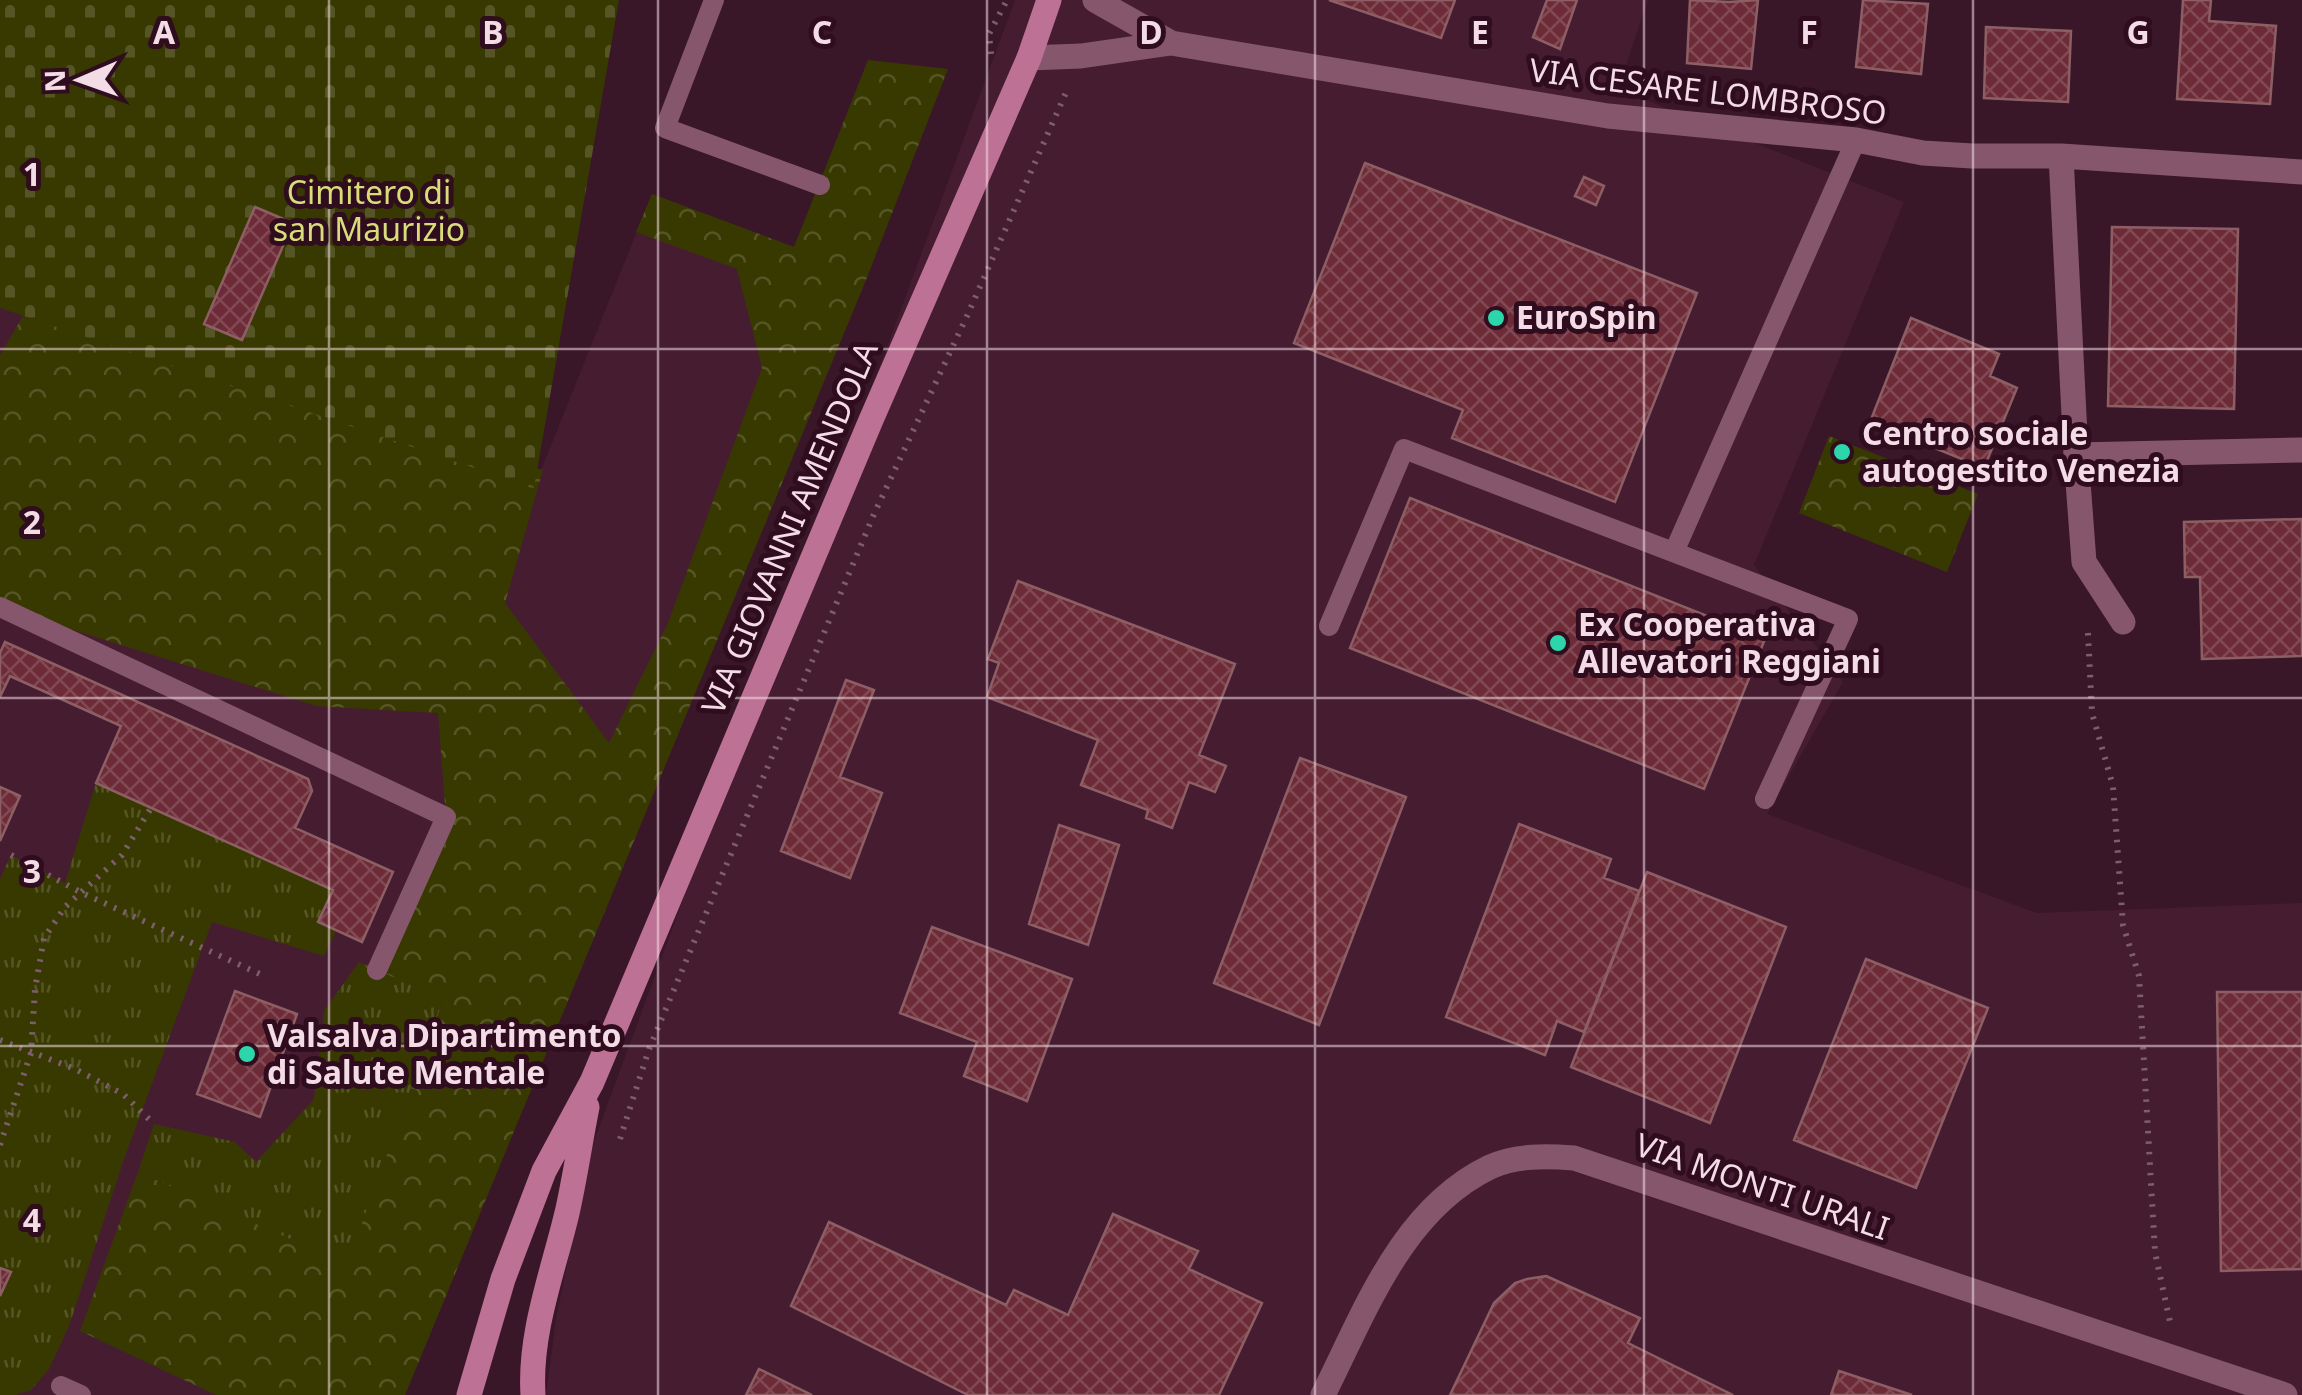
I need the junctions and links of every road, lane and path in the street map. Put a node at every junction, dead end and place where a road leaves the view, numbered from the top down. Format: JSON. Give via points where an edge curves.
{"nodes":[{"id":1,"x":714,"y":0,"type":"edge"},
{"id":2,"x":1096,"y":0,"type":"edge"},
{"id":3,"x":1042,"y":2,"type":"edge"},
{"id":4,"x":1171,"y":43,"type":"junction"},
{"id":5,"x":1081,"y":56,"type":"junction"},
{"id":6,"x":1029,"y":58,"type":"junction"},
{"id":7,"x":1856,"y":140,"type":"junction"},
{"id":8,"x":2061,"y":156,"type":"junction"},
{"id":9,"x":2302,"y":172,"type":"edge"},
{"id":10,"x":820,"y":185,"type":"dead end"},
{"id":11,"x":2302,"y":450,"type":"edge"},
{"id":12,"x":2076,"y":455,"type":"junction"},
{"id":13,"x":1674,"y":552,"type":"junction"},
{"id":14,"x":2084,"y":562,"type":"junction"},
{"id":15,"x":0,"y":607,"type":"edge"},
{"id":16,"x":2123,"y":622,"type":"dead end"},
{"id":17,"x":1329,"y":626,"type":"dead end"},
{"id":18,"x":1764,"y":798,"type":"dead end"},
{"id":19,"x":151,"y":808,"type":"dead end"},
{"id":20,"x":11,"y":854,"type":"dead end"},
{"id":21,"x":80,"y":892,"type":"junction"},
{"id":22,"x":376,"y":970,"type":"dead end"},
{"id":23,"x":262,"y":975,"type":"dead end"},
{"id":24,"x":0,"y":1040,"type":"edge"},
{"id":25,"x":31,"y":1053,"type":"junction"},
{"id":26,"x":592,"y":1082,"type":"junction"},
{"id":27,"x":154,"y":1124,"type":"dead end"},
{"id":28,"x":620,"y":1139,"type":"dead end"},
{"id":29,"x":0,"y":1145,"type":"edge"},
{"id":30,"x":2185,"y":1361,"type":"junction"},
{"id":31,"x":61,"y":1386,"type":"dead end"},
{"id":32,"x":81,"y":1395,"type":"edge"},
{"id":33,"x":468,"y":1395,"type":"edge"},
{"id":34,"x":534,"y":1395,"type":"edge"},
{"id":35,"x":1323,"y":1395,"type":"edge"},
{"id":36,"x":2285,"y":1395,"type":"edge"}],
"edges":[{"from":1,"to":10,"type":"lane","via":[[665,128]]},
{"from":2,"to":4,"type":"street","name":"VIA CESARE LOMBROSO"},
{"from":3,"to":6,"type":"main road","name":"VIA GIOVANNI AMENDOLA"},
{"from":4,"to":5,"type":"street","name":"VIA CESARE LOMBROSO"},
{"from":4,"to":7,"type":"street","name":"VIA CESARE LOMBROSO","via":[[1608,116]]},
{"from":5,"to":6,"type":"street","name":"VIA CESARE LOMBROSO"},
{"from":5,"to":28,"type":"path","via":[[874,514],[650,1048]]},
{"from":6,"to":26,"type":"main road","name":"VIA GIOVANNI AMENDOLA"},
{"from":7,"to":8,"type":"street","name":"VIA CESARE LOMBROSO","via":[[1922,153]]},
{"from":7,"to":13,"type":"lane"},
{"from":8,"to":9,"type":"street","name":"VIA CESARE LOMBROSO"},
{"from":8,"to":12,"type":"street"},
{"from":11,"to":12,"type":"street"},
{"from":12,"to":14,"type":"street"},
{"from":13,"to":17,"type":"lane","via":[[1404,449]]},
{"from":13,"to":18,"type":"lane","via":[[1848,619]]},
{"from":14,"to":16,"type":"street"},
{"from":14,"to":30,"type":"path","via":[[2092,713],[2114,786],[2123,925],[2139,976],[2155,1252]]},
{"from":15,"to":22,"type":"lane","via":[[446,817]]},
{"from":19,"to":21,"type":"path","via":[[122,856]]},
{"from":20,"to":21,"type":"path"},
{"from":21,"to":23,"type":"path"},
{"from":21,"to":25,"type":"path","via":[[44,938]]},
{"from":24,"to":25,"type":"path"},
{"from":25,"to":27,"type":"path","via":[[122,1094]]},
{"from":25,"to":29,"type":"path"},
{"from":26,"to":33,"type":"main road","name":"VIA GIOVANNI AMENDOLA","via":[[544,1171]]},
{"from":26,"to":34,"type":"main road","name":"VIA GIOVANNI AMENDOLA","via":[[538,1332]]},
{"from":30,"to":35,"type":"street","name":"VIA MONTI URALI","via":[[1574,1158],[1539,1156],[1492,1166],[1418,1223]]},
{"from":30,"to":36,"type":"street","name":"VIA MONTI URALI"},
{"from":31,"to":32,"type":"lane"}]}
